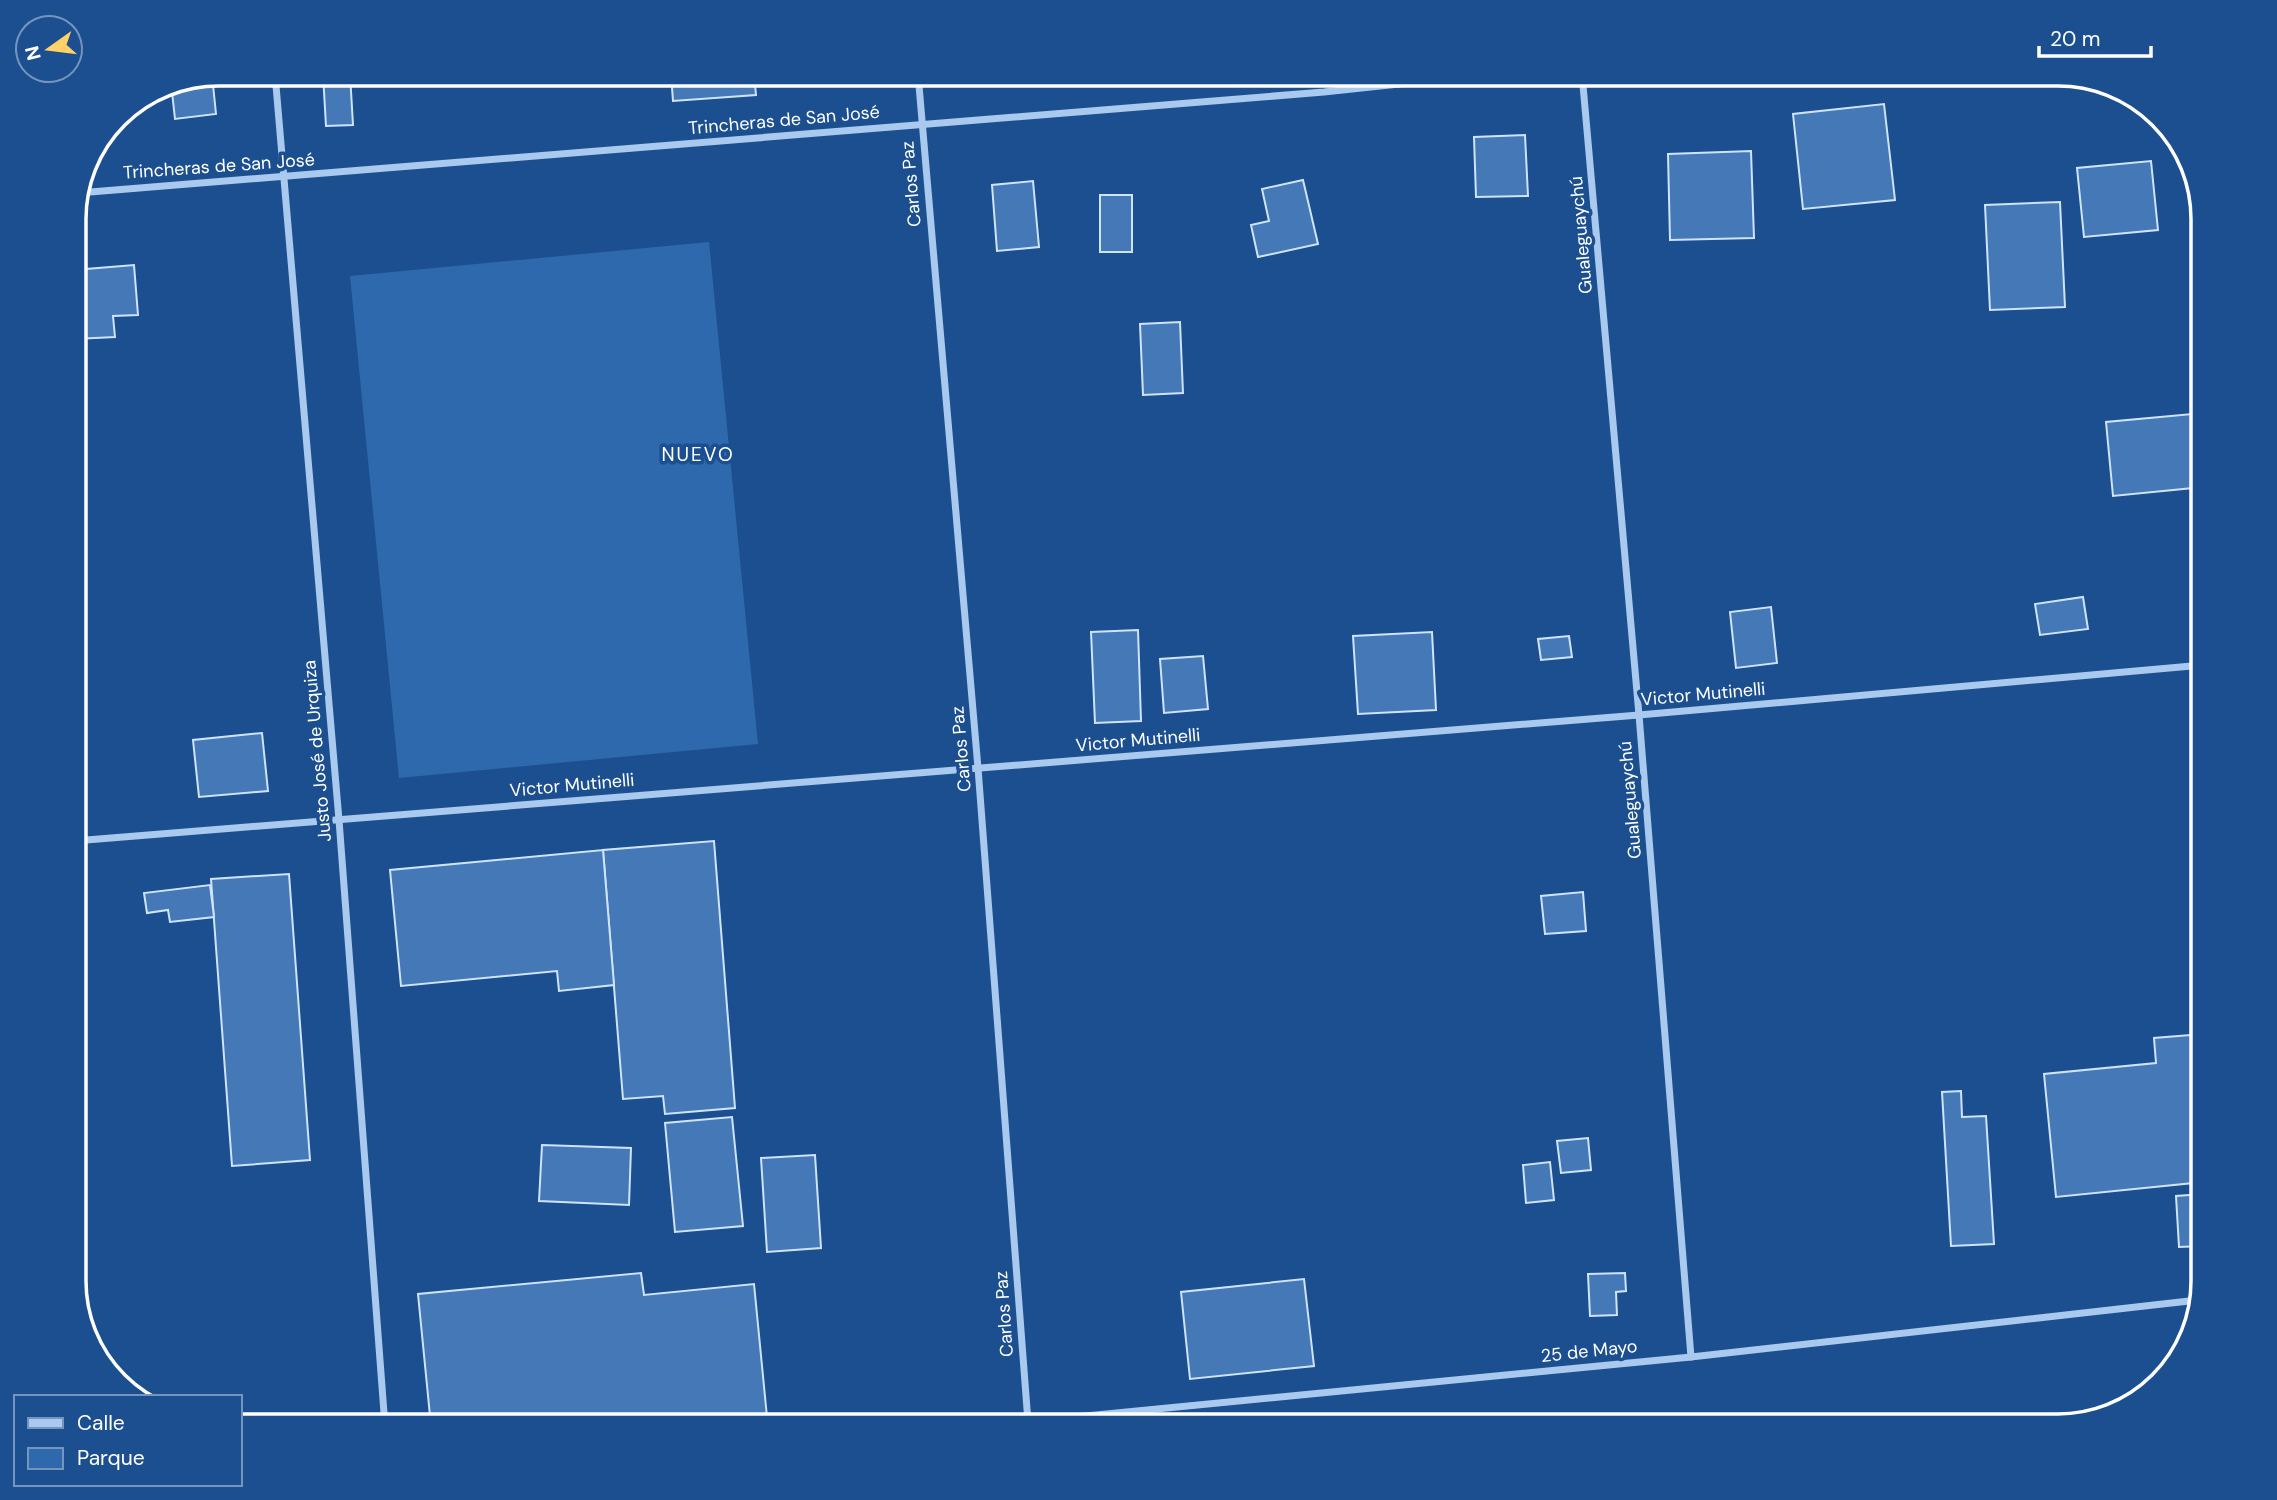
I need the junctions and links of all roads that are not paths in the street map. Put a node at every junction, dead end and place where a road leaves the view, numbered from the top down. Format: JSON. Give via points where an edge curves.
{"nodes":[{"id":1,"x":276,"y":86,"type":"edge"},
{"id":2,"x":919,"y":86,"type":"edge"},
{"id":3,"x":1386,"y":86,"type":"edge"},
{"id":4,"x":1583,"y":86,"type":"edge"},
{"id":5,"x":922,"y":125,"type":"junction"},
{"id":6,"x":283,"y":177,"type":"junction"},
{"id":7,"x":89,"y":192,"type":"edge"},
{"id":8,"x":2191,"y":666,"type":"edge"},
{"id":9,"x":1639,"y":715,"type":"junction"},
{"id":10,"x":978,"y":768,"type":"junction"},
{"id":11,"x":339,"y":820,"type":"junction"},
{"id":12,"x":86,"y":840,"type":"edge"},
{"id":13,"x":2190,"y":1301,"type":"edge"},
{"id":14,"x":1691,"y":1357,"type":"junction"},
{"id":15,"x":384,"y":1414,"type":"edge"},
{"id":16,"x":1027,"y":1414,"type":"edge"},
{"id":17,"x":1110,"y":1414,"type":"edge"}],
"edges":[{"from":1,"to":6,"type":"street","name":"Justo José de Urquiza"},
{"from":2,"to":5,"type":"street","name":"Carlos Paz"},
{"from":3,"to":5,"type":"street","name":"Trincheras de San José"},
{"from":4,"to":9,"type":"street","name":"Gualeguaychú"},
{"from":5,"to":6,"type":"street","name":"Trincheras de San José"},
{"from":5,"to":10,"type":"street","name":"Carlos Paz"},
{"from":6,"to":7,"type":"street","name":"Trincheras de San José"},
{"from":6,"to":11,"type":"street","name":"Justo José de Urquiza"},
{"from":8,"to":9,"type":"street","name":"Victor Mutinelli"},
{"from":9,"to":10,"type":"street","name":"Victor Mutinelli"},
{"from":9,"to":14,"type":"street","name":"Gualeguaychú"},
{"from":10,"to":11,"type":"street","name":"Victor Mutinelli"},
{"from":10,"to":16,"type":"street","name":"Carlos Paz"},
{"from":11,"to":12,"type":"street","name":"Victor Mutinelli"},
{"from":11,"to":15,"type":"street","name":"Justo José de Urquiza"},
{"from":13,"to":14,"type":"street","name":"25 de Mayo"},
{"from":14,"to":17,"type":"street","name":"25 de Mayo"}]}
